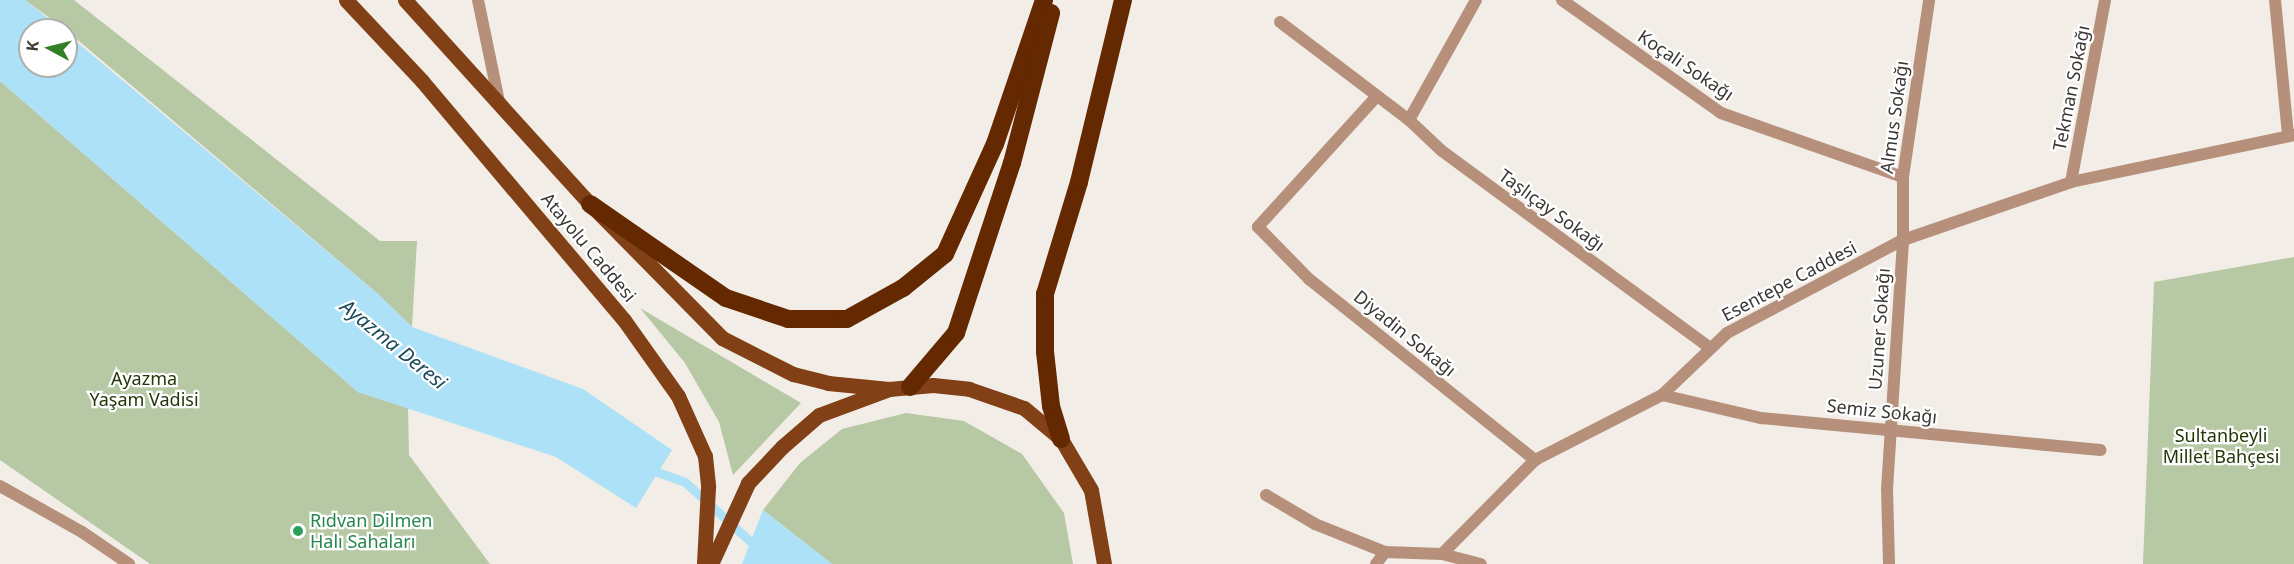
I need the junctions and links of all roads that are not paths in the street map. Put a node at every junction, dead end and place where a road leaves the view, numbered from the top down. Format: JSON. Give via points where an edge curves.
{"nodes":[{"id":1,"x":346,"y":0,"type":"edge"},
{"id":2,"x":405,"y":0,"type":"edge"},
{"id":3,"x":478,"y":0,"type":"edge"},
{"id":4,"x":1044,"y":0,"type":"edge"},
{"id":5,"x":1054,"y":0,"type":"edge"},
{"id":6,"x":1123,"y":0,"type":"edge"},
{"id":7,"x":1476,"y":0,"type":"edge"},
{"id":8,"x":1562,"y":0,"type":"edge"},
{"id":9,"x":1929,"y":0,"type":"edge"},
{"id":10,"x":2105,"y":0,"type":"edge"},
{"id":11,"x":2275,"y":0,"type":"edge"},
{"id":12,"x":1280,"y":22,"type":"dead end"},
{"id":13,"x":1377,"y":96,"type":"junction"},
{"id":14,"x":499,"y":101,"type":"junction"},
{"id":15,"x":1409,"y":120,"type":"junction"},
{"id":16,"x":2291,"y":135,"type":"edge"},
{"id":17,"x":1903,"y":177,"type":"junction"},
{"id":18,"x":2071,"y":182,"type":"junction"},
{"id":19,"x":590,"y":204,"type":"junction"},
{"id":20,"x":1903,"y":240,"type":"junction"},
{"id":21,"x":1710,"y":348,"type":"junction"},
{"id":22,"x":910,"y":387,"type":"junction"},
{"id":23,"x":889,"y":389,"type":"junction"},
{"id":24,"x":1662,"y":395,"type":"junction"},
{"id":25,"x":1890,"y":430,"type":"junction"},
{"id":26,"x":1061,"y":439,"type":"junction"},
{"id":27,"x":2100,"y":450,"type":"dead end"},
{"id":28,"x":1535,"y":460,"type":"junction"},
{"id":29,"x":0,"y":486,"type":"edge"},
{"id":30,"x":1266,"y":495,"type":"dead end"},
{"id":31,"x":1384,"y":552,"type":"junction"},
{"id":32,"x":1442,"y":554,"type":"junction"},
{"id":33,"x":129,"y":564,"type":"edge"},
{"id":34,"x":704,"y":564,"type":"edge"},
{"id":35,"x":711,"y":564,"type":"edge"},
{"id":36,"x":1104,"y":564,"type":"edge"},
{"id":37,"x":1376,"y":564,"type":"edge"},
{"id":38,"x":1481,"y":564,"type":"edge"},
{"id":39,"x":1889,"y":564,"type":"edge"}],
"edges":[{"from":1,"to":34,"type":"main road","name":"Atayolu Caddesi","via":[[423,81],[624,320],[678,396],[705,456],[708,487]]},
{"from":2,"to":14,"type":"main road","name":"Atayolu Caddesi"},
{"from":3,"to":14,"type":"street"},
{"from":4,"to":19,"type":"highway","via":[[995,144],[945,254],[903,288],[847,319],[788,319],[726,298]]},
{"from":5,"to":22,"type":"highway","via":[[1012,163],[956,333]]},
{"from":6,"to":26,"type":"highway","via":[[1079,182],[1045,294],[1046,363],[1051,406]]},
{"from":7,"to":15,"type":"street"},
{"from":8,"to":17,"type":"street","name":"Koçali Sokağı","via":[[1721,113]]},
{"from":9,"to":17,"type":"street","name":"Almus Sokağı"},
{"from":10,"to":18,"type":"street","name":"Tekman Sokağı"},
{"from":11,"to":16,"type":"street"},
{"from":12,"to":13,"type":"street","name":"Taşlıçay Sokağı"},
{"from":13,"to":15,"type":"street","name":"Taşlıçay Sokağı"},
{"from":13,"to":28,"type":"street","name":"Diyadin Sokağı","via":[[1258,227],[1310,279]]},
{"from":14,"to":19,"type":"main road","name":"Atayolu Caddesi"},
{"from":15,"to":21,"type":"street","name":"Taşlıçay Sokağı","via":[[1442,151]]},
{"from":16,"to":18,"type":"street","name":"Esentepe Caddesi"},
{"from":17,"to":20,"type":"street","name":"Almus Sokağı"},
{"from":18,"to":20,"type":"street","name":"Esentepe Caddesi"},
{"from":19,"to":23,"type":"main road","name":"Atayolu Caddesi","via":[[722,338],[794,374],[828,383]]},
{"from":20,"to":21,"type":"street","name":"Esentepe Caddesi","via":[[1726,333]]},
{"from":20,"to":25,"type":"street","name":"Uzuner Sokağı"},
{"from":21,"to":24,"type":"street","name":"Esentepe Caddesi"},
{"from":22,"to":23,"type":"main road"},
{"from":22,"to":26,"type":"main road","via":[[969,389],[1024,408]]},
{"from":23,"to":35,"type":"main road","via":[[819,415],[782,447],[748,483]]},
{"from":24,"to":25,"type":"street","name":"Semiz Sokağı","via":[[1761,418]]},
{"from":24,"to":28,"type":"street","name":"Esentepe Caddesi"},
{"from":25,"to":27,"type":"street","name":"Semiz Sokağı"},
{"from":25,"to":39,"type":"street","name":"Uzuner Sokağı"},
{"from":26,"to":36,"type":"main road","via":[[1091,490]]},
{"from":28,"to":32,"type":"street","name":"Esentepe Caddesi"},
{"from":29,"to":33,"type":"street","via":[[82,532]]},
{"from":30,"to":31,"type":"street","via":[[1315,524]]},
{"from":31,"to":32,"type":"street"},
{"from":31,"to":37,"type":"street"},
{"from":32,"to":38,"type":"street"}]}
